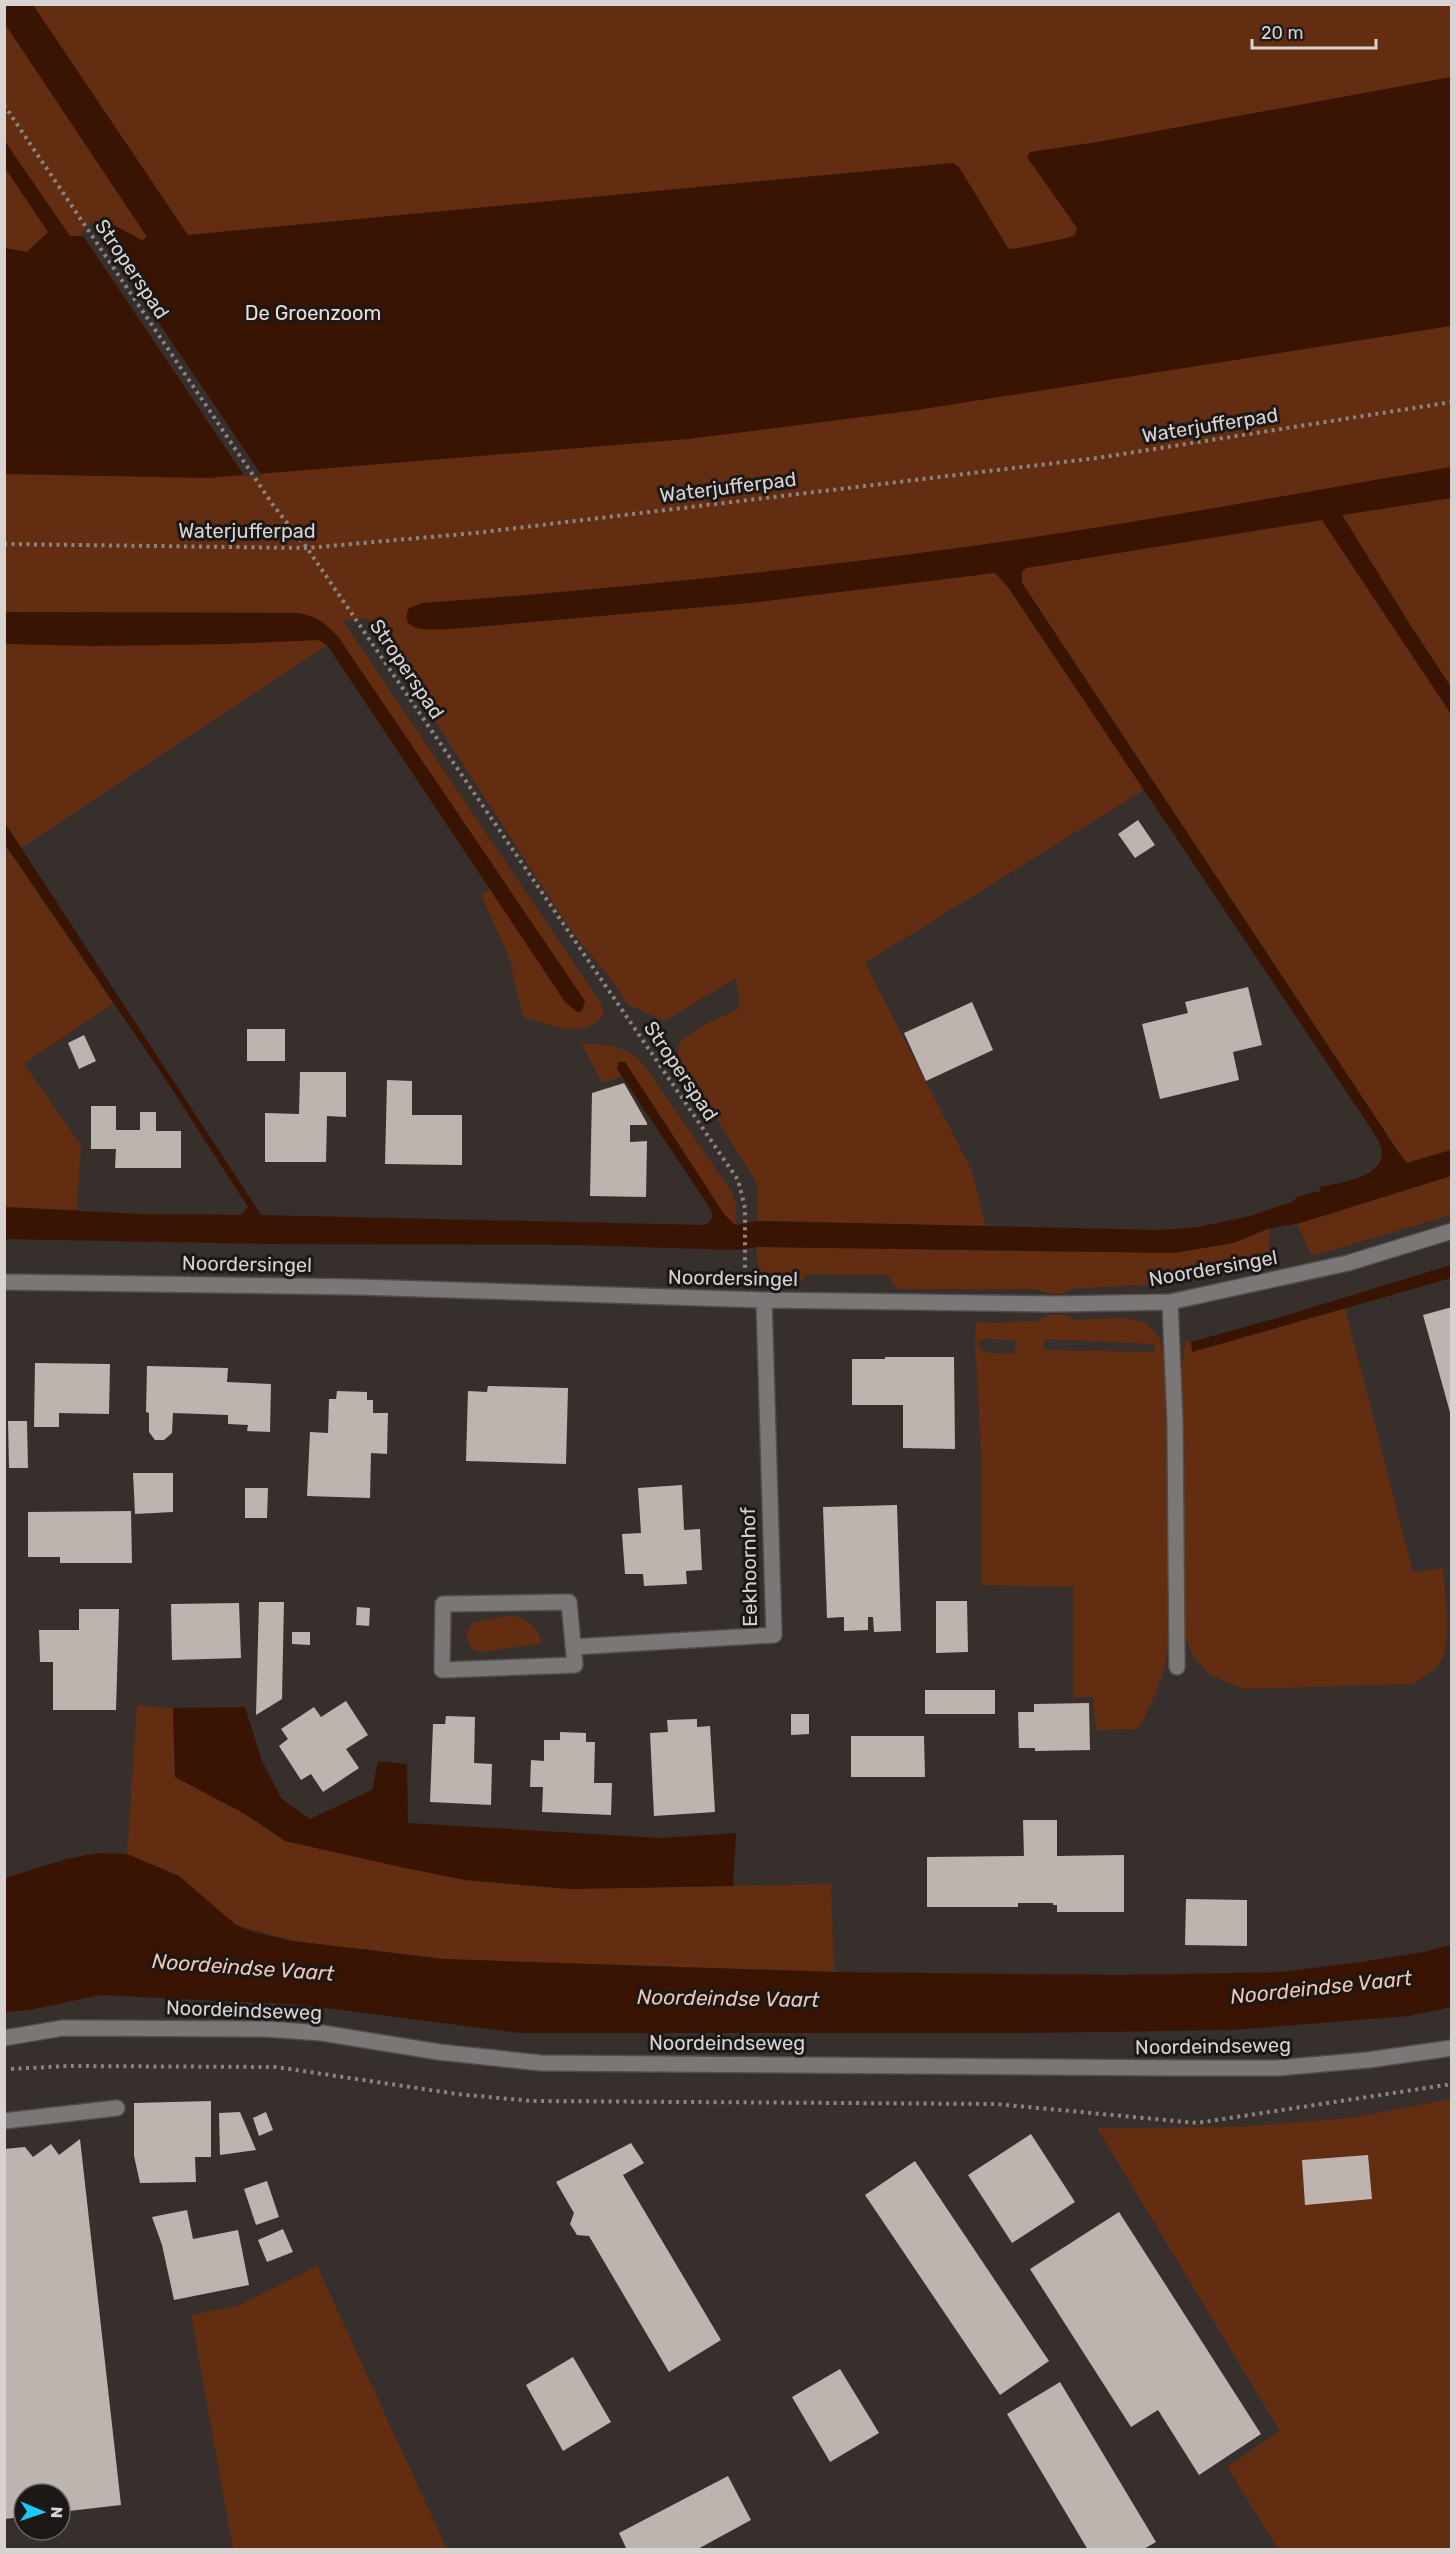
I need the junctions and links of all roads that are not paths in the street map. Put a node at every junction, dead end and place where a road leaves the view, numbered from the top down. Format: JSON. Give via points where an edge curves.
{"nodes":[{"id":1,"x":1452,"y":1231,"type":"edge"},
{"id":2,"x":4,"y":1282,"type":"edge"},
{"id":3,"x":764,"y":1300,"type":"junction"},
{"id":4,"x":1170,"y":1302,"type":"junction"},
{"id":5,"x":573,"y":1647,"type":"junction"},
{"id":6,"x":1177,"y":1667,"type":"dead end"},
{"id":7,"x":4,"y":2037,"type":"edge"},
{"id":8,"x":1452,"y":2048,"type":"edge"},
{"id":9,"x":117,"y":2108,"type":"dead end"},
{"id":10,"x":4,"y":2121,"type":"edge"}],
"edges":[{"from":1,"to":4,"type":"street","name":"Noordersingel","via":[[1348,1263]]},
{"from":2,"to":3,"type":"street","name":"Noordersingel","via":[[358,1287]]},
{"from":3,"to":4,"type":"street","name":"Noordersingel"},
{"from":3,"to":5,"type":"street","name":"Eekhoornhof","via":[[774,1635]]},
{"from":4,"to":6,"type":"street"},
{"from":5,"to":5,"type":"street","via":[[574,1665],[442,1670],[442,1604],[569,1602]]},
{"from":7,"to":8,"type":"street","name":"Noordeindseweg","via":[[63,2028],[266,2029],[541,2063],[1172,2068],[1277,2068]]},
{"from":9,"to":10,"type":"street"}]}
